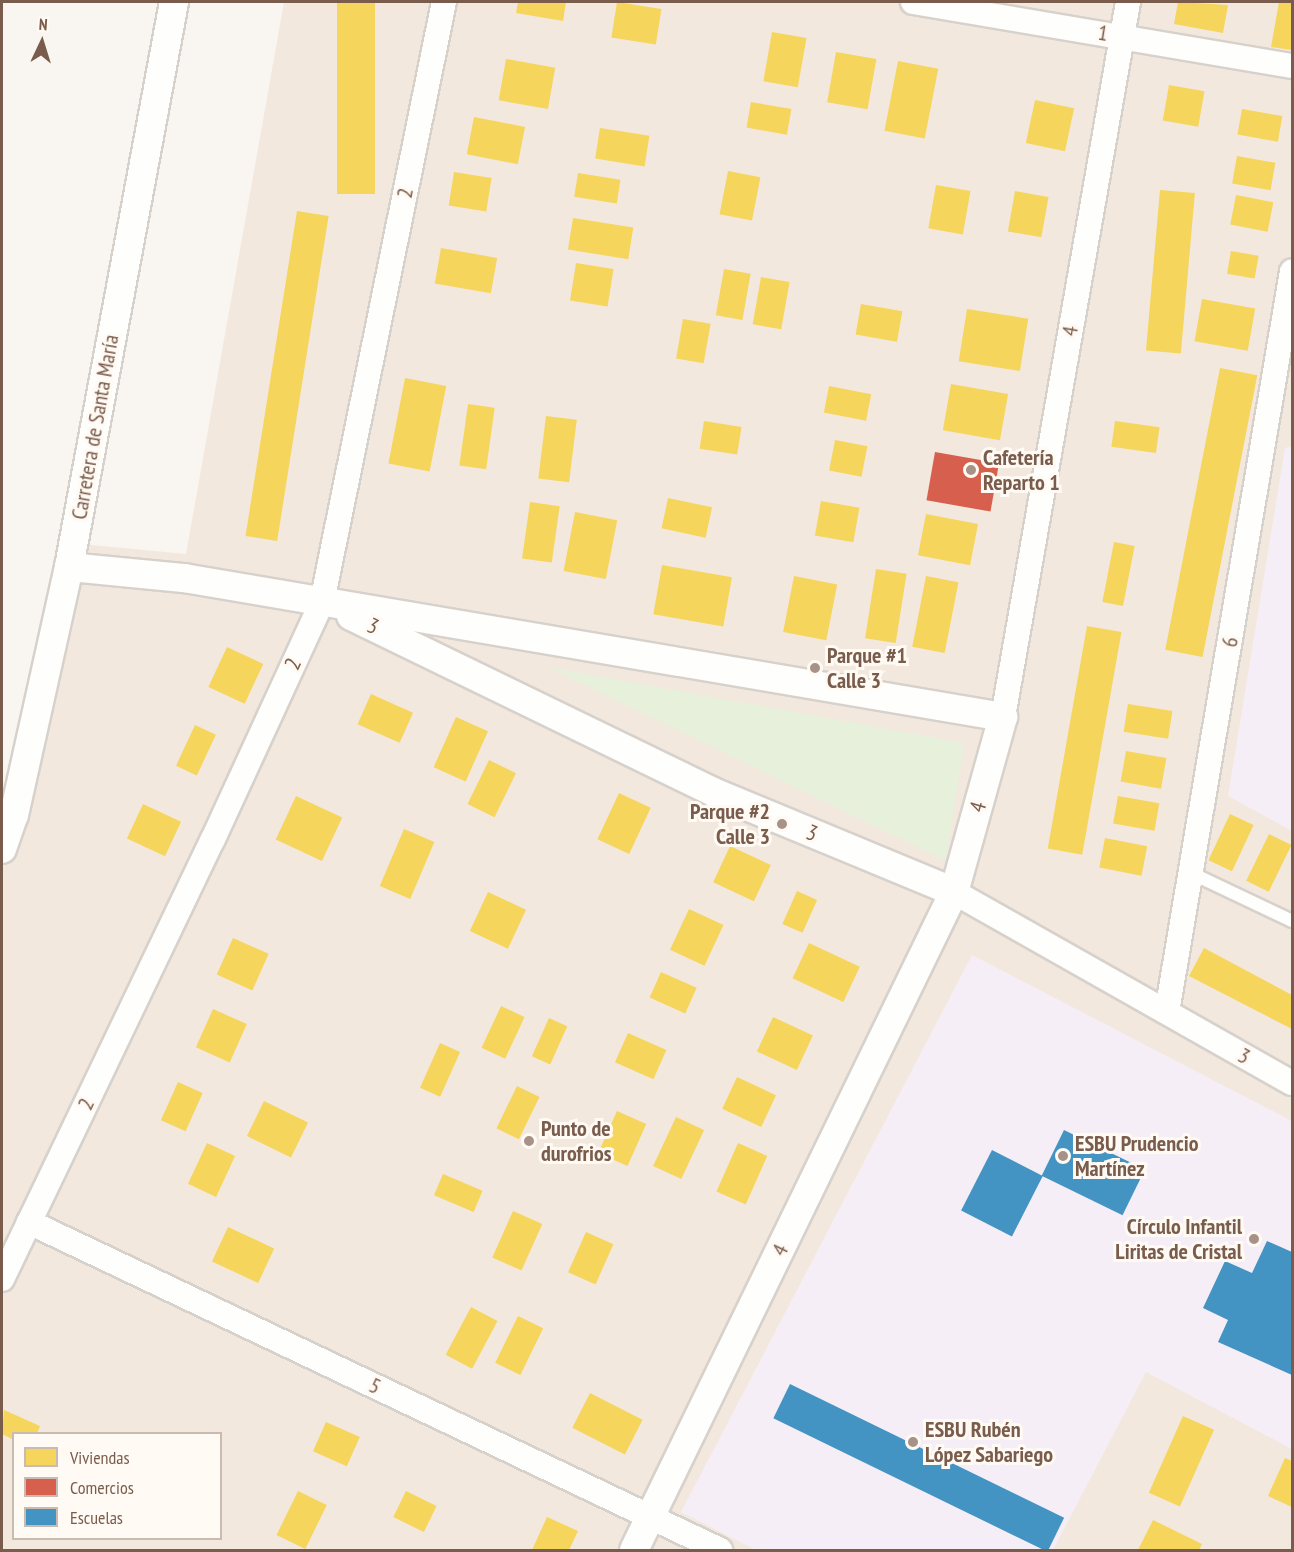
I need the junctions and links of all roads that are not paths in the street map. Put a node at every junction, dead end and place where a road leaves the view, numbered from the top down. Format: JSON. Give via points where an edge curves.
{"nodes":[{"id":1,"x":174,"y":2,"type":"edge"},
{"id":2,"x":444,"y":2,"type":"edge"},
{"id":3,"x":913,"y":2,"type":"edge"},
{"id":4,"x":1128,"y":2,"type":"edge"},
{"id":5,"x":1122,"y":36,"type":"junction"},
{"id":6,"x":1293,"y":66,"type":"edge"},
{"id":7,"x":1293,"y":271,"type":"edge"},
{"id":8,"x":69,"y":567,"type":"junction"},
{"id":9,"x":322,"y":602,"type":"junction"},
{"id":10,"x":1003,"y":717,"type":"junction"},
{"id":11,"x":2,"y":849,"type":"edge"},
{"id":12,"x":1191,"y":873,"type":"junction"},
{"id":13,"x":954,"y":892,"type":"junction"},
{"id":14,"x":1293,"y":921,"type":"edge"},
{"id":15,"x":1167,"y":1012,"type":"junction"},
{"id":16,"x":1293,"y":1083,"type":"edge"},
{"id":17,"x":29,"y":1222,"type":"junction"},
{"id":18,"x":2,"y":1280,"type":"edge"},
{"id":19,"x":651,"y":1515,"type":"junction"},
{"id":20,"x":634,"y":1551,"type":"edge"},
{"id":21,"x":720,"y":1551,"type":"edge"}],
"edges":[{"from":1,"to":8,"type":"street","name":"Carretera de Santa María"},
{"from":2,"to":9,"type":"street","name":"2"},
{"from":3,"to":5,"type":"street","name":"1"},
{"from":4,"to":5,"type":"street","name":"4"},
{"from":5,"to":6,"type":"street","name":"1"},
{"from":5,"to":10,"type":"street","name":"4"},
{"from":7,"to":12,"type":"street","name":"6"},
{"from":8,"to":9,"type":"street","name":"3","via":[[184,578]]},
{"from":8,"to":11,"type":"street","name":"Carretera de Santa María","via":[[15,780],[14,814]]},
{"from":9,"to":10,"type":"street","name":"3"},
{"from":9,"to":13,"type":"street","name":"3","via":[[713,792]]},
{"from":9,"to":17,"type":"street","name":"2"},
{"from":10,"to":13,"type":"street","name":"4"},
{"from":12,"to":14,"type":"lane"},
{"from":12,"to":15,"type":"street","name":"6"},
{"from":13,"to":15,"type":"street","name":"3"},
{"from":13,"to":19,"type":"street","name":"4"},
{"from":15,"to":16,"type":"street","name":"3"},
{"from":17,"to":18,"type":"street","name":"2"},
{"from":17,"to":19,"type":"street","name":"5"},
{"from":19,"to":20,"type":"street","name":"4"},
{"from":19,"to":21,"type":"street","name":"5"}]}
